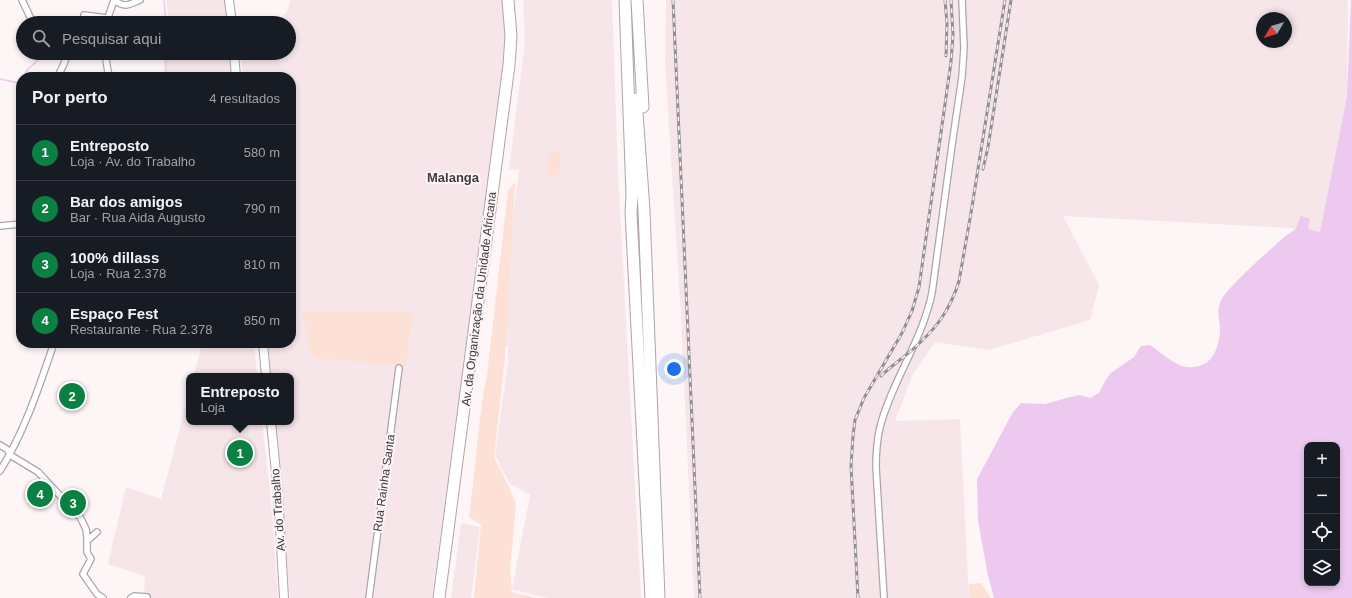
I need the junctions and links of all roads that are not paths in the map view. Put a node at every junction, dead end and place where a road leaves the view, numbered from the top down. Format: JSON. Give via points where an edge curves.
{"nodes":[{"id":1,"x":22,"y":0,"type":"edge"},
{"id":2,"x":114,"y":0,"type":"edge"},
{"id":3,"x":140,"y":0,"type":"edge"},
{"id":4,"x":230,"y":0,"type":"edge"},
{"id":5,"x":508,"y":0,"type":"edge"},
{"id":6,"x":515,"y":0,"type":"edge"},
{"id":7,"x":618,"y":0,"type":"edge"},
{"id":8,"x":625,"y":0,"type":"edge"},
{"id":9,"x":632,"y":0,"type":"edge"},
{"id":10,"x":637,"y":0,"type":"edge"},
{"id":11,"x":962,"y":0,"type":"edge"},
{"id":12,"x":84,"y":15,"type":"dead end"},
{"id":13,"x":30,"y":16,"type":"edge"},
{"id":14,"x":88,"y":16,"type":"edge"},
{"id":15,"x":108,"y":16,"type":"edge"},
{"id":16,"x":231,"y":16,"type":"edge"},
{"id":17,"x":66,"y":60,"type":"edge"},
{"id":18,"x":106,"y":60,"type":"edge"},
{"id":19,"x":235,"y":60,"type":"edge"},
{"id":20,"x":60,"y":72,"type":"edge"},
{"id":21,"x":108,"y":72,"type":"edge"},
{"id":22,"x":236,"y":72,"type":"edge"},
{"id":23,"x":644,"y":210,"type":"junction"},
{"id":24,"x":631,"y":213,"type":"junction"},
{"id":25,"x":16,"y":224,"type":"edge"},
{"id":26,"x":0,"y":226,"type":"edge"},
{"id":27,"x":52,"y":348,"type":"edge"},
{"id":28,"x":263,"y":348,"type":"edge"},
{"id":29,"x":399,"y":368,"type":"dead end"},
{"id":30,"x":266,"y":373,"type":"edge"},
{"id":31,"x":271,"y":425,"type":"edge"},
{"id":32,"x":0,"y":445,"type":"edge"},
{"id":33,"x":10,"y":455,"type":"junction"},
{"id":34,"x":0,"y":470,"type":"edge"},
{"id":35,"x":98,"y":532,"type":"dead end"},
{"id":36,"x":87,"y":541,"type":"junction"},
{"id":37,"x":147,"y":597,"type":"dead end"},
{"id":38,"x":102,"y":598,"type":"edge"},
{"id":39,"x":131,"y":598,"type":"edge"},
{"id":40,"x":284,"y":598,"type":"edge"},
{"id":41,"x":369,"y":598,"type":"edge"},
{"id":42,"x":439,"y":598,"type":"edge"},
{"id":43,"x":446,"y":598,"type":"edge"},
{"id":44,"x":651,"y":598,"type":"edge"},
{"id":45,"x":659,"y":598,"type":"edge"},
{"id":46,"x":884,"y":598,"type":"edge"}],
"edges":[{"from":1,"to":13,"type":"street"},
{"from":2,"to":3,"type":"street","via":[[125,6]]},
{"from":2,"to":15,"type":"street"},
{"from":4,"to":16,"type":"main road"},
{"from":5,"to":42,"type":"highway","name":"Av. da Organização da Unidade Africana","via":[[510,65]]},
{"from":6,"to":43,"type":"highway","name":"Av. da Organização da Unidade Africana","via":[[517,59]]},
{"from":7,"to":24,"type":"highway","via":[[625,170]]},
{"from":8,"to":24,"type":"highway"},
{"from":9,"to":23,"type":"highway"},
{"from":10,"to":23,"type":"highway","via":[[644,127]]},
{"from":11,"to":46,"type":"street","via":[[962,77],[929,309],[885,411],[877,447]]},
{"from":12,"to":14,"type":"street"},
{"from":17,"to":20,"type":"street"},
{"from":18,"to":21,"type":"street"},
{"from":19,"to":22,"type":"main road"},
{"from":23,"to":45,"type":"highway"},
{"from":24,"to":44,"type":"highway"},
{"from":25,"to":26,"type":"street"},
{"from":27,"to":33,"type":"street","via":[[41,385]]},
{"from":28,"to":30,"type":"main road"},
{"from":29,"to":41,"type":"street","name":"Rua Rainha Santa"},
{"from":31,"to":40,"type":"main road","name":"Av. do Trabalho"},
{"from":32,"to":33,"type":"street","via":[[8,450]]},
{"from":33,"to":34,"type":"street"},
{"from":33,"to":36,"type":"street","via":[[38,472],[68,504],[83,523]]},
{"from":35,"to":36,"type":"street"},
{"from":36,"to":38,"type":"street","via":[[87,552],[91,559],[83,574]]},
{"from":37,"to":39,"type":"street"}]}
